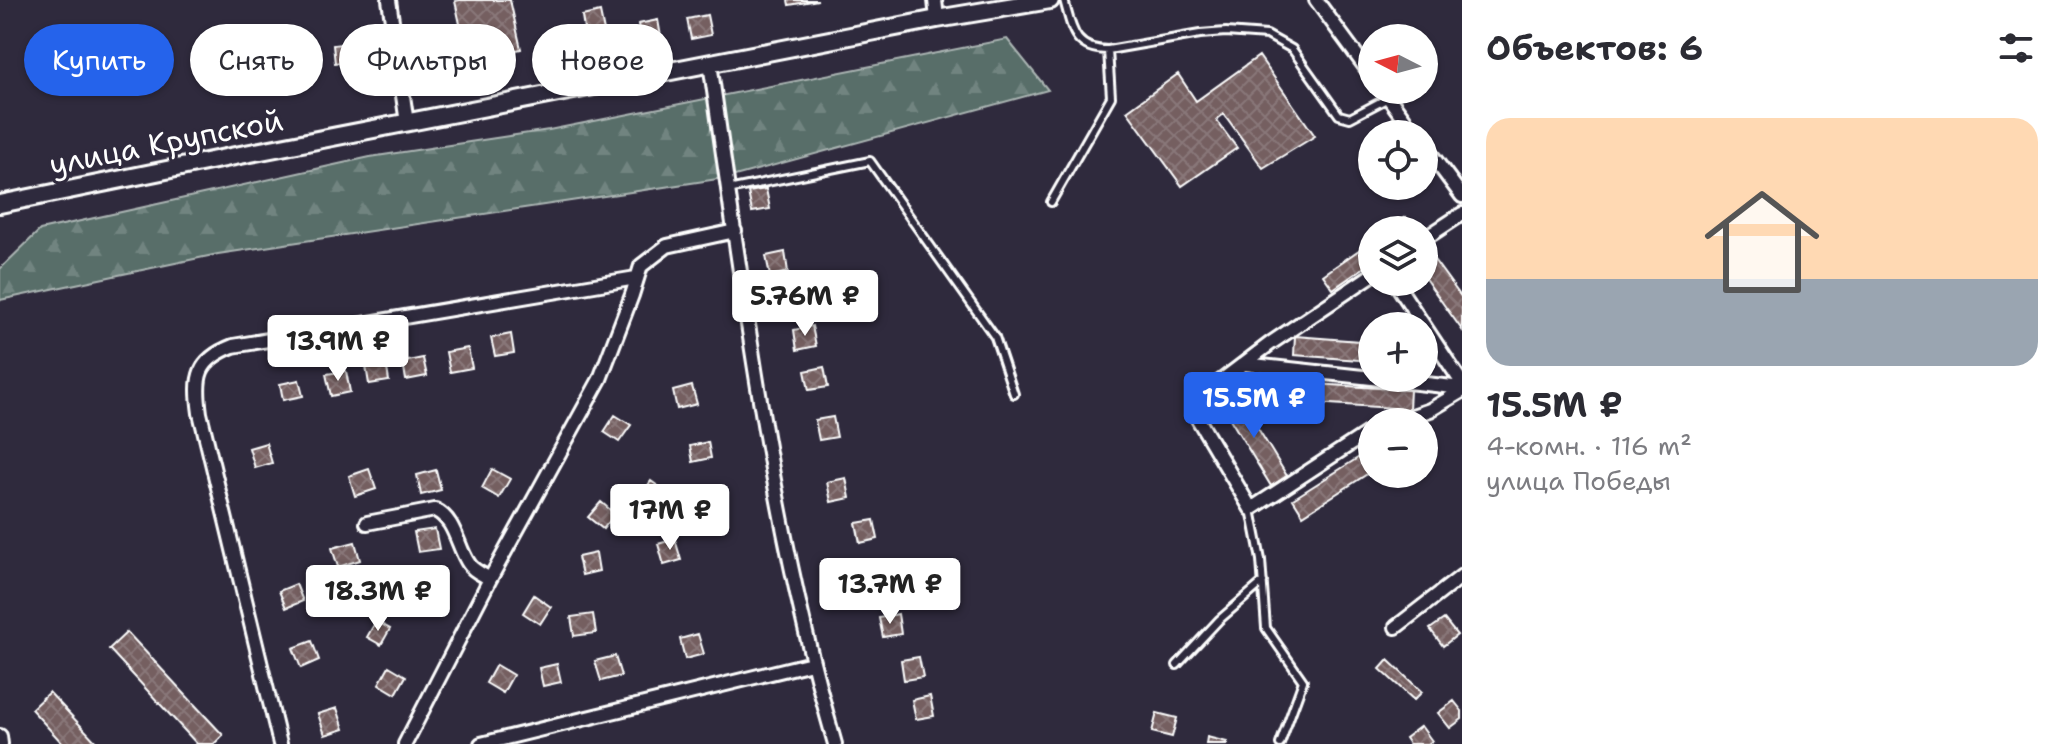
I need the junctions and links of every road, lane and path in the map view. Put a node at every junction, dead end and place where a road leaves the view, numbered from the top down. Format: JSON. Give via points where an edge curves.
{"nodes":[{"id":1,"x":389,"y":0,"type":"edge"},
{"id":2,"x":935,"y":0,"type":"edge"},
{"id":3,"x":1050,"y":0,"type":"edge"},
{"id":4,"x":1064,"y":0,"type":"edge"},
{"id":5,"x":1316,"y":0,"type":"edge"},
{"id":6,"x":937,"y":19,"type":"junction"},
{"id":7,"x":1108,"y":50,"type":"junction"},
{"id":8,"x":1358,"y":57,"type":"edge"},
{"id":9,"x":710,"y":63,"type":"junction"},
{"id":10,"x":1371,"y":104,"type":"edge"},
{"id":11,"x":407,"y":123,"type":"junction"},
{"id":12,"x":1438,"y":164,"type":"edge"},
{"id":13,"x":728,"y":190,"type":"junction"},
{"id":14,"x":1462,"y":196,"type":"edge"},
{"id":15,"x":1051,"y":202,"type":"dead end"},
{"id":16,"x":0,"y":204,"type":"edge"},
{"id":17,"x":1462,"y":214,"type":"edge"},
{"id":18,"x":1438,"y":230,"type":"edge"},
{"id":19,"x":735,"y":231,"type":"junction"},
{"id":20,"x":636,"y":278,"type":"junction"},
{"id":21,"x":1358,"y":285,"type":"edge"},
{"id":22,"x":1404,"y":296,"type":"edge"},
{"id":23,"x":1244,"y":364,"type":"junction"},
{"id":24,"x":1358,"y":376,"type":"edge"},
{"id":25,"x":1438,"y":385,"type":"edge"},
{"id":26,"x":1462,"y":387,"type":"edge"},
{"id":27,"x":1014,"y":394,"type":"dead end"},
{"id":28,"x":1433,"y":408,"type":"edge"},
{"id":29,"x":1358,"y":439,"type":"edge"},
{"id":30,"x":1251,"y":509,"type":"junction"},
{"id":31,"x":367,"y":523,"type":"dead end"},
{"id":32,"x":1462,"y":576,"type":"edge"},
{"id":33,"x":490,"y":579,"type":"junction"},
{"id":34,"x":1263,"y":582,"type":"junction"},
{"id":35,"x":1396,"y":627,"type":"dead end"},
{"id":36,"x":812,"y":663,"type":"junction"},
{"id":37,"x":1177,"y":665,"type":"dead end"},
{"id":38,"x":0,"y":736,"type":"edge"},
{"id":39,"x":1,"y":744,"type":"edge"},
{"id":40,"x":280,"y":744,"type":"edge"},
{"id":41,"x":405,"y":744,"type":"edge"},
{"id":42,"x":481,"y":744,"type":"edge"},
{"id":43,"x":835,"y":744,"type":"edge"},
{"id":44,"x":1280,"y":744,"type":"edge"}],
"edges":[{"from":1,"to":11,"type":"street"},
{"from":2,"to":6,"type":"street"},
{"from":3,"to":6,"type":"street","name":"улица Крупской"},
{"from":4,"to":7,"type":"lane","via":[[1082,43]]},
{"from":5,"to":8,"type":"street"},
{"from":6,"to":9,"type":"street","name":"улица Крупской"},
{"from":7,"to":10,"type":"lane","via":[[1200,34],[1267,35],[1292,49],[1339,115],[1350,118]]},
{"from":7,"to":15,"type":"lane","via":[[1111,97]]},
{"from":9,"to":11,"type":"street","name":"улица Крупской"},
{"from":9,"to":13,"type":"street"},
{"from":11,"to":16,"type":"street","name":"улица Крупской"},
{"from":12,"to":14,"type":"street"},
{"from":13,"to":19,"type":"street"},
{"from":13,"to":27,"type":"lane","via":[[870,161],[995,337]]},
{"from":17,"to":18,"type":"street"},
{"from":19,"to":20,"type":"street","via":[[667,246],[641,266]]},
{"from":19,"to":36,"type":"street","via":[[773,480]]},
{"from":20,"to":33,"type":"street","via":[[600,379]]},
{"from":20,"to":40,"type":"street","via":[[233,346],[205,363],[197,390],[200,413]]},
{"from":21,"to":23,"type":"street"},
{"from":22,"to":26,"type":"street"},
{"from":23,"to":24,"type":"street"},
{"from":23,"to":30,"type":"street","via":[[1200,397],[1195,414]]},
{"from":25,"to":26,"type":"street"},
{"from":26,"to":28,"type":"street"},
{"from":29,"to":30,"type":"street"},
{"from":30,"to":34,"type":"lane"},
{"from":31,"to":33,"type":"street","via":[[442,513],[469,566]]},
{"from":32,"to":35,"type":"street"},
{"from":33,"to":41,"type":"street"},
{"from":34,"to":37,"type":"lane"},
{"from":34,"to":44,"type":"lane","via":[[1266,628],[1303,681]]},
{"from":36,"to":42,"type":"street"},
{"from":36,"to":43,"type":"street"},
{"from":38,"to":39,"type":"street"}]}
